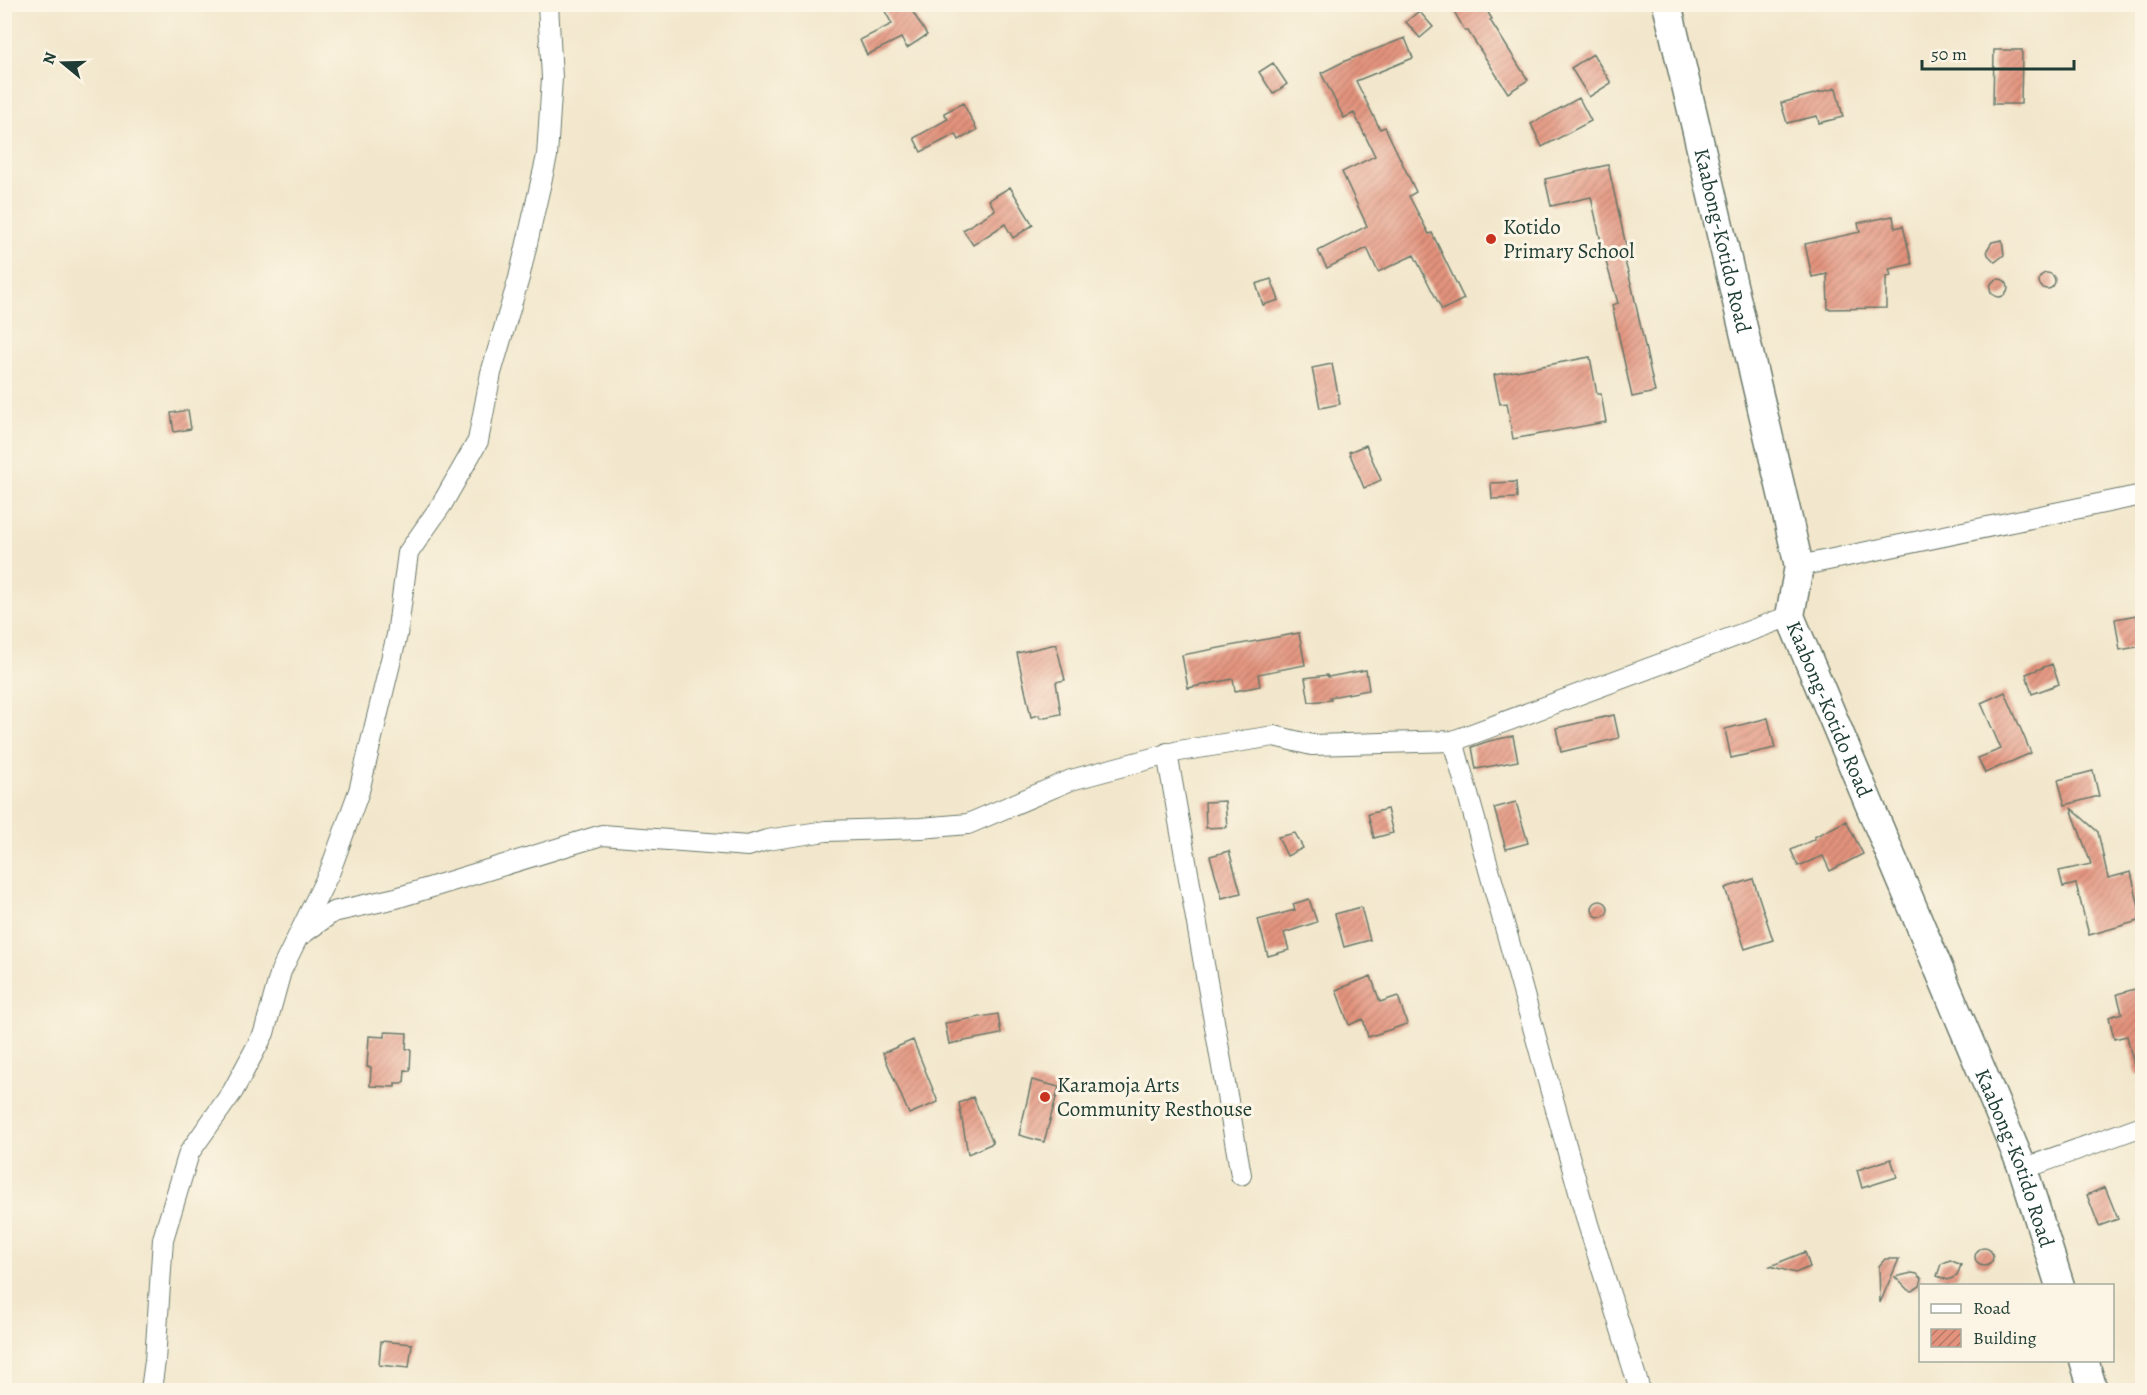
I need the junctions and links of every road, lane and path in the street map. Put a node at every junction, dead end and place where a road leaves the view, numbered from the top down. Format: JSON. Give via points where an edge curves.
{"nodes":[{"id":1,"x":548,"y":4,"type":"edge"},
{"id":2,"x":1667,"y":4,"type":"edge"},
{"id":3,"x":2142,"y":495,"type":"edge"},
{"id":4,"x":1799,"y":566,"type":"junction"},
{"id":5,"x":1790,"y":616,"type":"junction"},
{"id":6,"x":1453,"y":741,"type":"junction"},
{"id":7,"x":1167,"y":753,"type":"junction"},
{"id":8,"x":298,"y":937,"type":"junction"},
{"id":9,"x":2142,"y":1126,"type":"edge"},
{"id":10,"x":2024,"y":1169,"type":"junction"},
{"id":11,"x":1241,"y":1175,"type":"dead end"},
{"id":12,"x":2059,"y":1284,"type":"edge"},
{"id":13,"x":2085,"y":1362,"type":"edge"},
{"id":14,"x":151,"y":1390,"type":"edge"},
{"id":15,"x":1640,"y":1390,"type":"edge"},
{"id":16,"x":2093,"y":1390,"type":"edge"}],
"edges":[{"from":1,"to":8,"type":"street","via":[[552,78],[547,156],[519,278],[491,373],[478,441],[408,553],[397,635],[359,791],[330,872]]},
{"from":2,"to":4,"type":"main road","name":"Kaabong-Kotido Road"},
{"from":3,"to":4,"type":"street"},
{"from":4,"to":5,"type":"main road","name":"Kaabong-Kotido Road"},
{"from":5,"to":6,"type":"street"},
{"from":5,"to":10,"type":"main road","name":"Kaabong-Kotido Road"},
{"from":6,"to":7,"type":"street","via":[[1312,744],[1274,736]]},
{"from":6,"to":15,"type":"street","via":[[1585,1212]]},
{"from":7,"to":8,"type":"street","via":[[1071,780],[968,824],[826,831],[748,846],[602,835],[396,898],[333,912]]},
{"from":7,"to":11,"type":"street"},
{"from":8,"to":14,"type":"street","via":[[281,971],[264,1033],[233,1090],[189,1153],[163,1239]]},
{"from":9,"to":10,"type":"street"},
{"from":10,"to":12,"type":"main road","name":"Kaabong-Kotido Road"},
{"from":13,"to":16,"type":"main road"}]}
